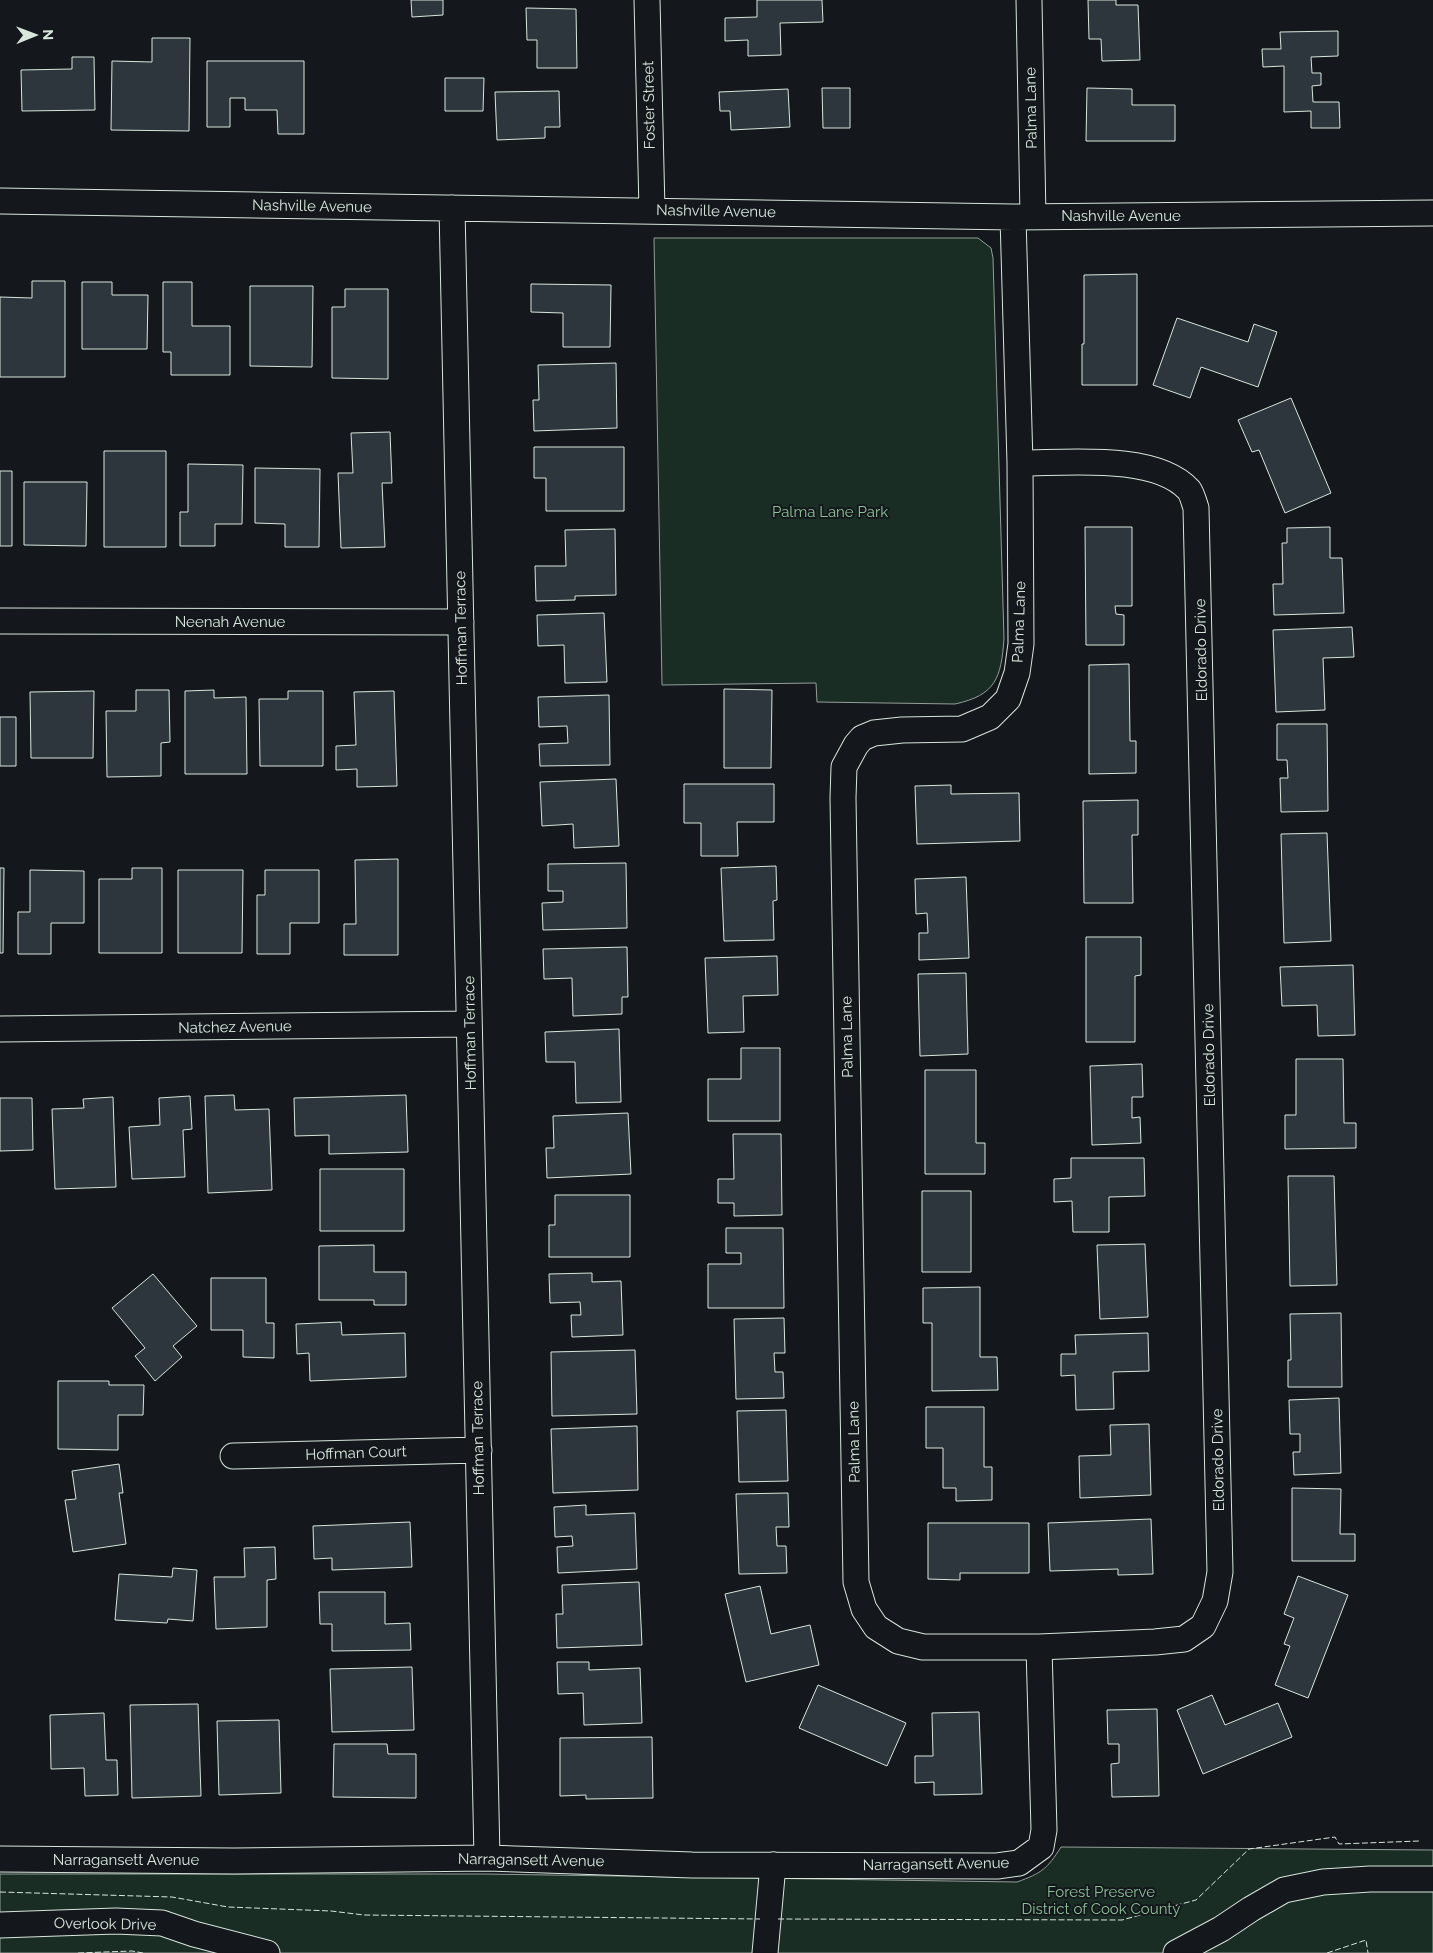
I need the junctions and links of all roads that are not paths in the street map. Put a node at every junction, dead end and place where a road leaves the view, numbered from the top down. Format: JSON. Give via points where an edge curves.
{"nodes":[{"id":1,"x":647,"y":0,"type":"edge"},
{"id":2,"x":1029,"y":0,"type":"edge"},
{"id":3,"x":0,"y":201,"type":"edge"},
{"id":4,"x":452,"y":208,"type":"junction"},
{"id":5,"x":652,"y":210,"type":"junction"},
{"id":6,"x":1433,"y":214,"type":"edge"},
{"id":7,"x":1023,"y":217,"type":"junction"},
{"id":8,"x":1020,"y":463,"type":"junction"},
{"id":9,"x":0,"y":621,"type":"edge"},
{"id":10,"x":461,"y":622,"type":"junction"},
{"id":11,"x":469,"y":1024,"type":"junction"},
{"id":12,"x":0,"y":1029,"type":"edge"},
{"id":13,"x":479,"y":1450,"type":"junction"},
{"id":14,"x":233,"y":1456,"type":"dead end"},
{"id":15,"x":1039,"y":1647,"type":"junction"},
{"id":16,"x":487,"y":1858,"type":"junction"},
{"id":17,"x":0,"y":1859,"type":"edge"},
{"id":18,"x":773,"y":1865,"type":"junction"},
{"id":19,"x":1433,"y":1880,"type":"edge"},
{"id":20,"x":0,"y":1925,"type":"edge"},
{"id":21,"x":267,"y":1953,"type":"edge"},
{"id":22,"x":765,"y":1953,"type":"edge"},
{"id":23,"x":1176,"y":1953,"type":"edge"}],
"edges":[{"from":1,"to":5,"type":"street","name":"Foster Street"},
{"from":2,"to":7,"type":"street","name":"Palma Lane"},
{"from":3,"to":4,"type":"street","name":"Nashville Avenue"},
{"from":4,"to":5,"type":"street","name":"Nashville Avenue"},
{"from":4,"to":10,"type":"street","name":"Hoffman Terrace"},
{"from":5,"to":7,"type":"street","name":"Nashville Avenue"},
{"from":6,"to":7,"type":"street","name":"Nashville Avenue"},
{"from":7,"to":8,"type":"street","name":"Palma Lane"},
{"from":8,"to":15,"type":"street","name":"Palma Lane","via":[[1021,644],[1017,673],[1008,699],[990,716],[962,729],[902,730],[874,733],[862,738],[844,767],[843,808],[856,1582],[864,1609],[876,1627],[898,1641],[923,1647]]},
{"from":8,"to":15,"type":"street","name":"Eldorado Drive","via":[[1123,463],[1150,467],[1171,476],[1190,491],[1196,508],[1220,1572],[1215,1601],[1203,1626],[1184,1638]]},
{"from":9,"to":10,"type":"street","name":"Neenah Avenue"},
{"from":10,"to":11,"type":"street","name":"Hoffman Terrace"},
{"from":11,"to":12,"type":"street","name":"Natchez Avenue"},
{"from":11,"to":13,"type":"street","name":"Hoffman Terrace"},
{"from":13,"to":14,"type":"street","name":"Hoffman Court"},
{"from":13,"to":16,"type":"street","name":"Hoffman Terrace"},
{"from":15,"to":18,"type":"street","name":"Narragansett Avenue","via":[[1044,1830],[1041,1847],[1019,1863],[997,1866]]},
{"from":16,"to":17,"type":"street","name":"Narragansett Avenue"},
{"from":16,"to":18,"type":"street","name":"Narragansett Avenue"},
{"from":18,"to":22,"type":"street"},
{"from":19,"to":23,"type":"street","via":[[1323,1882],[1284,1890]]},
{"from":20,"to":21,"type":"street","name":"Overlook Drive","via":[[116,1920],[162,1924]]}]}
